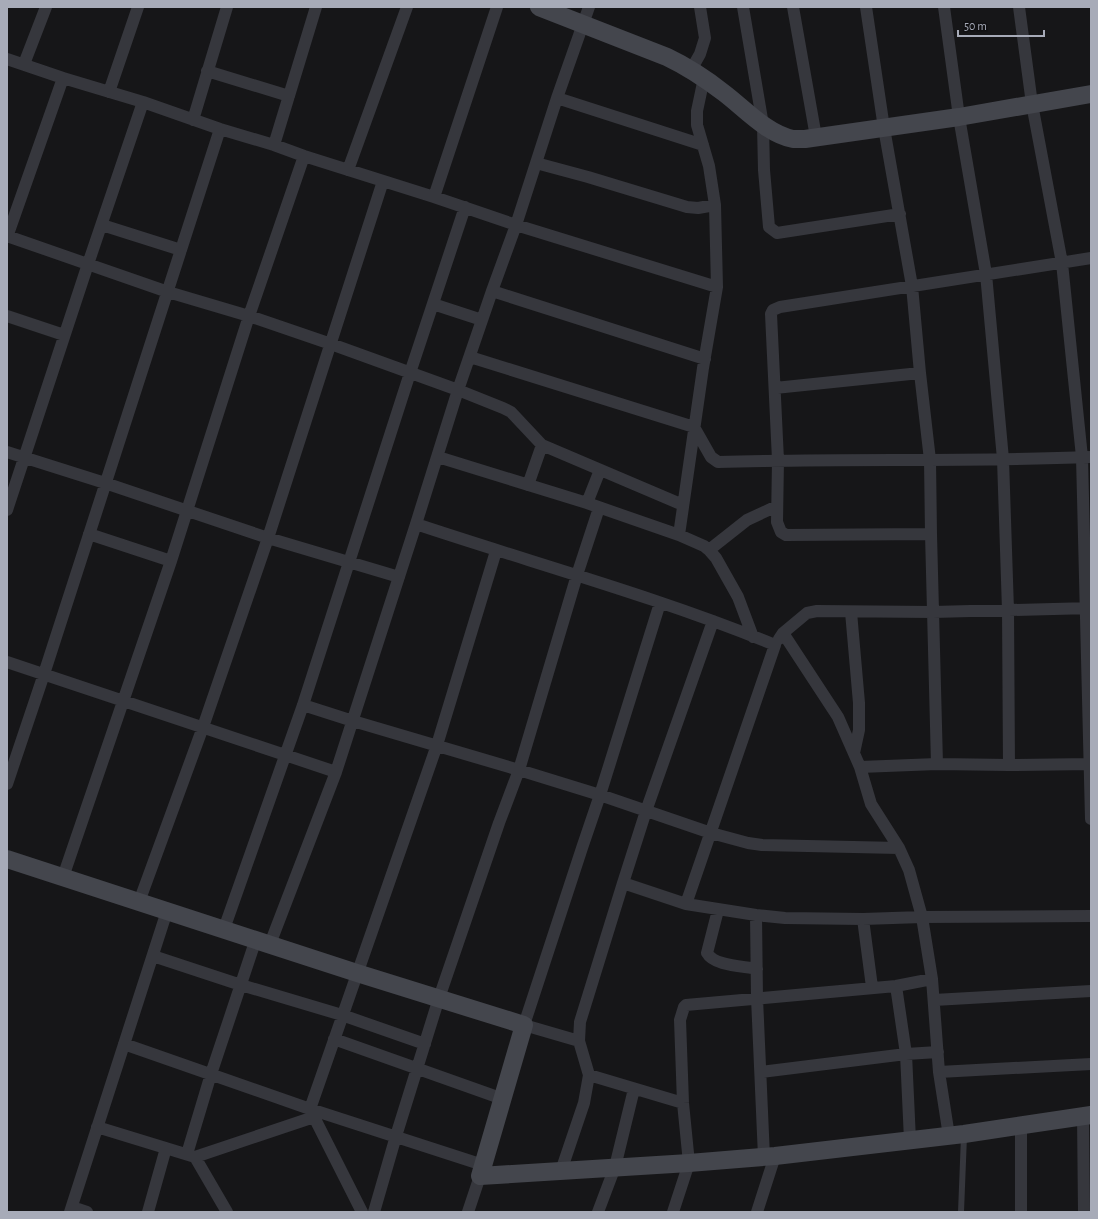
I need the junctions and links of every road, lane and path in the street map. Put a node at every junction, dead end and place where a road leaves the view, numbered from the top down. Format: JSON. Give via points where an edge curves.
{"nodes":[{"id":1,"x":46,"y":7,"type":"edge"},
{"id":2,"x":138,"y":7,"type":"edge"},
{"id":3,"x":227,"y":7,"type":"edge"},
{"id":4,"x":316,"y":7,"type":"edge"},
{"id":5,"x":407,"y":7,"type":"edge"},
{"id":6,"x":497,"y":7,"type":"edge"},
{"id":7,"x":539,"y":7,"type":"edge"},
{"id":8,"x":589,"y":7,"type":"edge"},
{"id":9,"x":700,"y":7,"type":"edge"},
{"id":10,"x":743,"y":7,"type":"edge"},
{"id":11,"x":793,"y":7,"type":"edge"},
{"id":12,"x":866,"y":7,"type":"edge"},
{"id":13,"x":944,"y":7,"type":"edge"},
{"id":14,"x":1019,"y":7,"type":"edge"},
{"id":15,"x":584,"y":24,"type":"junction"},
{"id":16,"x":7,"y":59,"type":"edge"},
{"id":17,"x":24,"y":64,"type":"junction"},
{"id":18,"x":207,"y":71,"type":"junction"},
{"id":19,"x":698,"y":74,"type":"junction"},
{"id":20,"x":63,"y":78,"type":"junction"},
{"id":21,"x":109,"y":92,"type":"junction"},
{"id":22,"x":1091,"y":94,"type":"edge"},
{"id":23,"x":289,"y":96,"type":"junction"},
{"id":24,"x":558,"y":98,"type":"junction"},
{"id":25,"x":144,"y":102,"type":"junction"},
{"id":26,"x":1032,"y":104,"type":"junction"},
{"id":27,"x":960,"y":117,"type":"junction"},
{"id":28,"x":193,"y":120,"type":"junction"},
{"id":29,"x":763,"y":125,"type":"junction"},
{"id":30,"x":884,"y":128,"type":"junction"},
{"id":31,"x":220,"y":129,"type":"junction"},
{"id":32,"x":816,"y":137,"type":"junction"},
{"id":33,"x":274,"y":145,"type":"junction"},
{"id":34,"x":703,"y":145,"type":"junction"},
{"id":35,"x":304,"y":156,"type":"junction"},
{"id":36,"x":536,"y":163,"type":"junction"},
{"id":37,"x":348,"y":170,"type":"junction"},
{"id":38,"x":383,"y":180,"type":"junction"},
{"id":39,"x":434,"y":197,"type":"junction"},
{"id":40,"x":715,"y":205,"type":"junction"},
{"id":41,"x":465,"y":207,"type":"junction"},
{"id":42,"x":11,"y":210,"type":"edge"},
{"id":43,"x":900,"y":214,"type":"junction"},
{"id":44,"x":102,"y":225,"type":"junction"},
{"id":45,"x":516,"y":225,"type":"junction"},
{"id":46,"x":7,"y":237,"type":"edge"},
{"id":47,"x":181,"y":250,"type":"junction"},
{"id":48,"x":1091,"y":258,"type":"edge"},
{"id":49,"x":1062,"y":263,"type":"junction"},
{"id":50,"x":88,"y":264,"type":"junction"},
{"id":51,"x":986,"y":274,"type":"junction"},
{"id":52,"x":912,"y":286,"type":"junction"},
{"id":53,"x":717,"y":287,"type":"junction"},
{"id":54,"x":168,"y":292,"type":"junction"},
{"id":55,"x":492,"y":292,"type":"junction"},
{"id":56,"x":433,"y":304,"type":"junction"},
{"id":57,"x":7,"y":316,"type":"edge"},
{"id":58,"x":249,"y":316,"type":"junction"},
{"id":59,"x":482,"y":320,"type":"junction"},
{"id":60,"x":64,"y":335,"type":"junction"},
{"id":61,"x":331,"y":344,"type":"junction"},
{"id":62,"x":470,"y":357,"type":"junction"},
{"id":63,"x":705,"y":359,"type":"junction"},
{"id":64,"x":410,"y":373,"type":"junction"},
{"id":65,"x":920,"y":374,"type":"junction"},
{"id":66,"x":775,"y":388,"type":"junction"},
{"id":67,"x":458,"y":390,"type":"junction"},
{"id":68,"x":694,"y":427,"type":"junction"},
{"id":69,"x":542,"y":445,"type":"junction"},
{"id":70,"x":7,"y":452,"type":"edge"},
{"id":71,"x":438,"y":457,"type":"junction"},
{"id":72,"x":1086,"y":457,"type":"edge"},
{"id":73,"x":24,"y":458,"type":"junction"},
{"id":74,"x":1002,"y":459,"type":"junction"},
{"id":75,"x":778,"y":460,"type":"junction"},
{"id":76,"x":930,"y":460,"type":"junction"},
{"id":77,"x":600,"y":470,"type":"junction"},
{"id":78,"x":105,"y":483,"type":"junction"},
{"id":79,"x":528,"y":485,"type":"junction"},
{"id":80,"x":587,"y":503,"type":"junction"},
{"id":81,"x":683,"y":504,"type":"junction"},
{"id":82,"x":777,"y":506,"type":"junction"},
{"id":83,"x":599,"y":508,"type":"junction"},
{"id":84,"x":7,"y":510,"type":"edge"},
{"id":85,"x":188,"y":510,"type":"junction"},
{"id":86,"x":416,"y":524,"type":"junction"},
{"id":87,"x":89,"y":534,"type":"junction"},
{"id":88,"x":931,"y":534,"type":"junction"},
{"id":89,"x":679,"y":535,"type":"junction"},
{"id":90,"x":268,"y":538,"type":"junction"},
{"id":91,"x":710,"y":550,"type":"junction"},
{"id":92,"x":496,"y":551,"type":"junction"},
{"id":93,"x":172,"y":561,"type":"junction"},
{"id":94,"x":350,"y":562,"type":"junction"},
{"id":95,"x":577,"y":575,"type":"junction"},
{"id":96,"x":399,"y":577,"type":"junction"},
{"id":97,"x":660,"y":603,"type":"junction"},
{"id":98,"x":1088,"y":608,"type":"edge"},
{"id":99,"x":1008,"y":610,"type":"junction"},
{"id":100,"x":851,"y":612,"type":"junction"},
{"id":101,"x":933,"y":612,"type":"junction"},
{"id":102,"x":713,"y":621,"type":"junction"},
{"id":103,"x":783,"y":633,"type":"junction"},
{"id":104,"x":753,"y":637,"type":"junction"},
{"id":105,"x":774,"y":646,"type":"junction"},
{"id":106,"x":7,"y":662,"type":"edge"},
{"id":107,"x":44,"y":674,"type":"junction"},
{"id":108,"x":124,"y":702,"type":"junction"},
{"id":109,"x":303,"y":705,"type":"junction"},
{"id":110,"x":353,"y":721,"type":"junction"},
{"id":111,"x":203,"y":727,"type":"junction"},
{"id":112,"x":437,"y":745,"type":"junction"},
{"id":113,"x":854,"y":753,"type":"junction"},
{"id":114,"x":285,"y":755,"type":"junction"},
{"id":115,"x":937,"y":764,"type":"junction"},
{"id":116,"x":1091,"y":764,"type":"edge"},
{"id":117,"x":1009,"y":765,"type":"junction"},
{"id":118,"x":860,"y":767,"type":"junction"},
{"id":119,"x":519,"y":770,"type":"junction"},
{"id":120,"x":336,"y":772,"type":"junction"},
{"id":121,"x":7,"y":784,"type":"edge"},
{"id":122,"x":600,"y":795,"type":"junction"},
{"id":123,"x":646,"y":811,"type":"junction"},
{"id":124,"x":1091,"y":819,"type":"edge"},
{"id":125,"x":711,"y":833,"type":"junction"},
{"id":126,"x":899,"y":848,"type":"junction"},
{"id":127,"x":7,"y":859,"type":"edge"},
{"id":128,"x":64,"y":877,"type":"junction"},
{"id":129,"x":623,"y":883,"type":"junction"},
{"id":130,"x":139,"y":902,"type":"junction"},
{"id":131,"x":686,"y":904,"type":"junction"},
{"id":132,"x":167,"y":910,"type":"junction"},
{"id":133,"x":718,"y":910,"type":"junction"},
{"id":134,"x":756,"y":915,"type":"junction"},
{"id":135,"x":1091,"y":916,"type":"edge"},
{"id":136,"x":922,"y":917,"type":"junction"},
{"id":137,"x":863,"y":919,"type":"junction"},
{"id":138,"x":224,"y":929,"type":"junction"},
{"id":139,"x":263,"y":942,"type":"junction"},
{"id":140,"x":153,"y":956,"type":"junction"},
{"id":141,"x":757,"y":969,"type":"junction"},
{"id":142,"x":357,"y":973,"type":"junction"},
{"id":143,"x":932,"y":979,"type":"junction"},
{"id":144,"x":241,"y":985,"type":"junction"},
{"id":145,"x":896,"y":986,"type":"junction"},
{"id":146,"x":872,"y":987,"type":"junction"},
{"id":147,"x":1091,"y":991,"type":"edge"},
{"id":148,"x":439,"y":998,"type":"junction"},
{"id":149,"x":757,"y":998,"type":"junction"},
{"id":150,"x":934,"y":1000,"type":"junction"},
{"id":151,"x":342,"y":1015,"type":"junction"},
{"id":152,"x":524,"y":1025,"type":"junction"},
{"id":153,"x":334,"y":1039,"type":"junction"},
{"id":154,"x":578,"y":1041,"type":"junction"},
{"id":155,"x":124,"y":1044,"type":"junction"},
{"id":156,"x":425,"y":1044,"type":"junction"},
{"id":157,"x":938,"y":1052,"type":"junction"},
{"id":158,"x":906,"y":1054,"type":"junction"},
{"id":159,"x":1091,"y":1064,"type":"edge"},
{"id":160,"x":417,"y":1068,"type":"junction"},
{"id":161,"x":761,"y":1072,"type":"junction"},
{"id":162,"x":939,"y":1072,"type":"junction"},
{"id":163,"x":211,"y":1074,"type":"junction"},
{"id":164,"x":589,"y":1076,"type":"junction"},
{"id":165,"x":634,"y":1089,"type":"junction"},
{"id":166,"x":503,"y":1098,"type":"junction"},
{"id":167,"x":683,"y":1103,"type":"junction"},
{"id":168,"x":312,"y":1113,"type":"junction"},
{"id":169,"x":1087,"y":1116,"type":"edge"},
{"id":170,"x":1021,"y":1126,"type":"junction"},
{"id":171,"x":97,"y":1127,"type":"junction"},
{"id":172,"x":957,"y":1135,"type":"junction"},
{"id":173,"x":396,"y":1136,"type":"junction"},
{"id":174,"x":910,"y":1140,"type":"junction"},
{"id":175,"x":166,"y":1148,"type":"junction"},
{"id":176,"x":191,"y":1156,"type":"junction"},
{"id":177,"x":769,"y":1157,"type":"junction"},
{"id":178,"x":689,"y":1163,"type":"junction"},
{"id":179,"x":615,"y":1167,"type":"junction"},
{"id":180,"x":481,"y":1170,"type":"junction"},
{"id":181,"x":561,"y":1171,"type":"junction"},
{"id":182,"x":71,"y":1210,"type":"edge"},
{"id":183,"x":87,"y":1212,"type":"edge"},
{"id":184,"x":148,"y":1212,"type":"edge"},
{"id":185,"x":226,"y":1212,"type":"edge"},
{"id":186,"x":362,"y":1212,"type":"edge"},
{"id":187,"x":374,"y":1212,"type":"edge"},
{"id":188,"x":468,"y":1212,"type":"edge"},
{"id":189,"x":598,"y":1212,"type":"edge"},
{"id":190,"x":673,"y":1212,"type":"edge"},
{"id":191,"x":757,"y":1212,"type":"edge"},
{"id":192,"x":961,"y":1212,"type":"edge"},
{"id":193,"x":1021,"y":1212,"type":"edge"},
{"id":194,"x":1084,"y":1212,"type":"edge"}],
"edges":[{"from":1,"to":17,"type":"street"},
{"from":2,"to":21,"type":"street"},
{"from":3,"to":18,"type":"street"},
{"from":4,"to":23,"type":"street"},
{"from":5,"to":37,"type":"street"},
{"from":6,"to":39,"type":"street"},
{"from":7,"to":15,"type":"street"},
{"from":8,"to":15,"type":"street"},
{"from":9,"to":19,"type":"street","via":[[705,38]]},
{"from":10,"to":29,"type":"street"},
{"from":11,"to":32,"type":"street"},
{"from":12,"to":30,"type":"street"},
{"from":13,"to":27,"type":"street"},
{"from":14,"to":26,"type":"street"},
{"from":15,"to":19,"type":"street","via":[[667,57]]},
{"from":15,"to":24,"type":"street"},
{"from":16,"to":17,"type":"street"},
{"from":17,"to":20,"type":"street"},
{"from":18,"to":23,"type":"street"},
{"from":18,"to":28,"type":"street"},
{"from":19,"to":29,"type":"street"},
{"from":19,"to":34,"type":"street","via":[[696,111]]},
{"from":20,"to":21,"type":"street"},
{"from":20,"to":42,"type":"street"},
{"from":21,"to":25,"type":"street"},
{"from":22,"to":26,"type":"street"},
{"from":23,"to":33,"type":"street"},
{"from":24,"to":34,"type":"street"},
{"from":24,"to":36,"type":"street"},
{"from":25,"to":28,"type":"street"},
{"from":25,"to":44,"type":"street"},
{"from":26,"to":27,"type":"street"},
{"from":26,"to":49,"type":"street"},
{"from":27,"to":30,"type":"street"},
{"from":27,"to":51,"type":"street"},
{"from":28,"to":31,"type":"street"},
{"from":29,"to":32,"type":"street","via":[[793,139]]},
{"from":29,"to":43,"type":"street","via":[[769,228],[773,231],[778,233]]},
{"from":30,"to":32,"type":"street"},
{"from":30,"to":43,"type":"street"},
{"from":31,"to":33,"type":"street"},
{"from":31,"to":47,"type":"street"},
{"from":33,"to":35,"type":"street"},
{"from":34,"to":40,"type":"street"},
{"from":35,"to":37,"type":"street"},
{"from":35,"to":58,"type":"street"},
{"from":36,"to":40,"type":"street","via":[[687,208]]},
{"from":36,"to":45,"type":"street"},
{"from":37,"to":38,"type":"street"},
{"from":38,"to":39,"type":"street"},
{"from":38,"to":61,"type":"street"},
{"from":39,"to":41,"type":"street"},
{"from":40,"to":53,"type":"street"},
{"from":41,"to":45,"type":"street"},
{"from":41,"to":56,"type":"street"},
{"from":42,"to":46,"type":"street"},
{"from":43,"to":52,"type":"street"},
{"from":44,"to":47,"type":"street"},
{"from":44,"to":50,"type":"street"},
{"from":45,"to":53,"type":"street"},
{"from":45,"to":55,"type":"street"},
{"from":46,"to":50,"type":"street"},
{"from":47,"to":54,"type":"street"},
{"from":48,"to":49,"type":"street"},
{"from":49,"to":51,"type":"street"},
{"from":49,"to":72,"type":"street"},
{"from":50,"to":54,"type":"street"},
{"from":50,"to":60,"type":"street"},
{"from":51,"to":52,"type":"street"},
{"from":51,"to":74,"type":"street"},
{"from":52,"to":65,"type":"street"},
{"from":52,"to":66,"type":"street","via":[[775,308],[771,314]]},
{"from":53,"to":63,"type":"street"},
{"from":54,"to":58,"type":"street"},
{"from":54,"to":78,"type":"street"},
{"from":55,"to":59,"type":"street"},
{"from":55,"to":63,"type":"street"},
{"from":56,"to":59,"type":"street"},
{"from":56,"to":64,"type":"street"},
{"from":57,"to":60,"type":"street"},
{"from":58,"to":61,"type":"street"},
{"from":58,"to":85,"type":"street"},
{"from":59,"to":62,"type":"street"},
{"from":60,"to":73,"type":"street"},
{"from":61,"to":64,"type":"street"},
{"from":61,"to":90,"type":"street"},
{"from":62,"to":67,"type":"street"},
{"from":62,"to":68,"type":"street"},
{"from":63,"to":68,"type":"street"},
{"from":64,"to":67,"type":"street"},
{"from":64,"to":94,"type":"street"},
{"from":65,"to":66,"type":"street"},
{"from":65,"to":76,"type":"street"},
{"from":66,"to":75,"type":"street"},
{"from":67,"to":69,"type":"street","via":[[511,412]]},
{"from":67,"to":71,"type":"street"},
{"from":68,"to":75,"type":"street","via":[[715,461]]},
{"from":68,"to":81,"type":"street"},
{"from":69,"to":77,"type":"street"},
{"from":69,"to":79,"type":"street"},
{"from":70,"to":73,"type":"street"},
{"from":71,"to":79,"type":"street"},
{"from":71,"to":86,"type":"street"},
{"from":72,"to":74,"type":"street"},
{"from":72,"to":98,"type":"street"},
{"from":73,"to":78,"type":"street"},
{"from":73,"to":84,"type":"street"},
{"from":74,"to":76,"type":"street"},
{"from":74,"to":99,"type":"street"},
{"from":75,"to":76,"type":"street"},
{"from":75,"to":82,"type":"street"},
{"from":76,"to":88,"type":"street"},
{"from":77,"to":80,"type":"street"},
{"from":77,"to":81,"type":"street"},
{"from":78,"to":85,"type":"street"},
{"from":78,"to":87,"type":"street"},
{"from":79,"to":80,"type":"street"},
{"from":80,"to":83,"type":"street"},
{"from":81,"to":89,"type":"street"},
{"from":82,"to":88,"type":"street","via":[[776,522],[780,532],[786,535]]},
{"from":82,"to":91,"type":"street","via":[[747,520]]},
{"from":83,"to":89,"type":"street"},
{"from":83,"to":95,"type":"street"},
{"from":85,"to":90,"type":"street"},
{"from":85,"to":93,"type":"street"},
{"from":86,"to":92,"type":"street"},
{"from":86,"to":96,"type":"street"},
{"from":87,"to":93,"type":"street"},
{"from":87,"to":107,"type":"street"},
{"from":88,"to":101,"type":"street"},
{"from":89,"to":91,"type":"street"},
{"from":90,"to":94,"type":"street"},
{"from":90,"to":111,"type":"street"},
{"from":91,"to":104,"type":"street","via":[[738,597]]},
{"from":92,"to":95,"type":"street"},
{"from":92,"to":112,"type":"street"},
{"from":93,"to":108,"type":"street"},
{"from":94,"to":96,"type":"street"},
{"from":94,"to":109,"type":"street"},
{"from":95,"to":97,"type":"street"},
{"from":95,"to":119,"type":"street"},
{"from":96,"to":110,"type":"street"},
{"from":97,"to":102,"type":"street"},
{"from":97,"to":122,"type":"street"},
{"from":98,"to":99,"type":"street"},
{"from":98,"to":116,"type":"street"},
{"from":99,"to":101,"type":"street"},
{"from":99,"to":117,"type":"street"},
{"from":100,"to":101,"type":"street"},
{"from":100,"to":103,"type":"street","via":[[807,613]]},
{"from":100,"to":113,"type":"street","via":[[859,703],[859,730]]},
{"from":101,"to":115,"type":"street"},
{"from":102,"to":104,"type":"street"},
{"from":102,"to":123,"type":"street"},
{"from":103,"to":105,"type":"street"},
{"from":103,"to":113,"type":"street","via":[[838,717]]},
{"from":104,"to":105,"type":"street"},
{"from":105,"to":125,"type":"street"},
{"from":106,"to":107,"type":"street"},
{"from":107,"to":108,"type":"street"},
{"from":107,"to":121,"type":"street"},
{"from":108,"to":111,"type":"street"},
{"from":108,"to":128,"type":"street"},
{"from":109,"to":110,"type":"street"},
{"from":109,"to":114,"type":"street"},
{"from":110,"to":112,"type":"street"},
{"from":110,"to":120,"type":"street"},
{"from":111,"to":114,"type":"street"},
{"from":111,"to":130,"type":"street"},
{"from":112,"to":119,"type":"street"},
{"from":112,"to":142,"type":"street"},
{"from":113,"to":118,"type":"street"},
{"from":114,"to":120,"type":"street"},
{"from":114,"to":138,"type":"street"},
{"from":115,"to":117,"type":"street"},
{"from":115,"to":118,"type":"street"},
{"from":116,"to":117,"type":"street"},
{"from":116,"to":124,"type":"street"},
{"from":118,"to":126,"type":"street","via":[[871,804]]},
{"from":119,"to":122,"type":"street"},
{"from":119,"to":148,"type":"street"},
{"from":120,"to":139,"type":"street"},
{"from":122,"to":123,"type":"street"},
{"from":122,"to":152,"type":"street"},
{"from":123,"to":125,"type":"street"},
{"from":123,"to":129,"type":"street"},
{"from":125,"to":126,"type":"street","via":[[762,845]]},
{"from":125,"to":131,"type":"street"},
{"from":126,"to":136,"type":"street"},
{"from":127,"to":128,"type":"street"},
{"from":128,"to":130,"type":"street"},
{"from":129,"to":131,"type":"street"},
{"from":129,"to":154,"type":"street","via":[[580,1022]]},
{"from":130,"to":132,"type":"street"},
{"from":131,"to":133,"type":"street"},
{"from":132,"to":138,"type":"street"},
{"from":132,"to":140,"type":"street"},
{"from":133,"to":134,"type":"street"},
{"from":133,"to":141,"type":"street","via":[[707,953],[709,957],[716,962]]},
{"from":134,"to":137,"type":"street"},
{"from":134,"to":141,"type":"street"},
{"from":135,"to":136,"type":"street"},
{"from":136,"to":137,"type":"street"},
{"from":136,"to":143,"type":"street"},
{"from":137,"to":146,"type":"street"},
{"from":138,"to":139,"type":"street"},
{"from":139,"to":142,"type":"street"},
{"from":139,"to":144,"type":"street"},
{"from":140,"to":144,"type":"street"},
{"from":140,"to":155,"type":"street"},
{"from":141,"to":149,"type":"street"},
{"from":142,"to":148,"type":"street"},
{"from":142,"to":151,"type":"street"},
{"from":143,"to":145,"type":"street"},
{"from":143,"to":150,"type":"street"},
{"from":144,"to":151,"type":"street"},
{"from":144,"to":163,"type":"street"},
{"from":145,"to":146,"type":"street"},
{"from":145,"to":158,"type":"street"},
{"from":146,"to":149,"type":"street"},
{"from":147,"to":150,"type":"street"},
{"from":148,"to":152,"type":"street"},
{"from":148,"to":156,"type":"street"},
{"from":149,"to":161,"type":"street"},
{"from":149,"to":167,"type":"street","via":[[684,1007],[680,1020]]},
{"from":150,"to":157,"type":"street"},
{"from":151,"to":153,"type":"street"},
{"from":151,"to":156,"type":"street"},
{"from":152,"to":154,"type":"street"},
{"from":152,"to":166,"type":"street"},
{"from":153,"to":160,"type":"street"},
{"from":153,"to":168,"type":"street"},
{"from":154,"to":164,"type":"street"},
{"from":155,"to":163,"type":"street"},
{"from":155,"to":171,"type":"street"},
{"from":156,"to":160,"type":"street"},
{"from":157,"to":158,"type":"street"},
{"from":157,"to":162,"type":"street"},
{"from":158,"to":161,"type":"street"},
{"from":158,"to":174,"type":"street"},
{"from":159,"to":162,"type":"street"},
{"from":160,"to":166,"type":"street"},
{"from":160,"to":173,"type":"street"},
{"from":161,"to":177,"type":"street"},
{"from":162,"to":172,"type":"street"},
{"from":163,"to":168,"type":"street"},
{"from":163,"to":176,"type":"street"},
{"from":164,"to":165,"type":"street"},
{"from":164,"to":181,"type":"street","via":[[584,1103]]},
{"from":165,"to":167,"type":"street"},
{"from":165,"to":179,"type":"street"},
{"from":166,"to":180,"type":"street"},
{"from":167,"to":178,"type":"street"},
{"from":168,"to":173,"type":"street"},
{"from":168,"to":176,"type":"street"},
{"from":168,"to":186,"type":"street"},
{"from":169,"to":170,"type":"street"},
{"from":169,"to":194,"type":"street"},
{"from":170,"to":172,"type":"street"},
{"from":170,"to":193,"type":"street"},
{"from":171,"to":175,"type":"street"},
{"from":171,"to":182,"type":"street"},
{"from":172,"to":174,"type":"street"},
{"from":172,"to":192,"type":"lane"},
{"from":173,"to":180,"type":"street"},
{"from":173,"to":187,"type":"street"},
{"from":174,"to":177,"type":"street"},
{"from":175,"to":176,"type":"street"},
{"from":175,"to":184,"type":"street"},
{"from":176,"to":185,"type":"street"},
{"from":177,"to":178,"type":"street"},
{"from":177,"to":191,"type":"street"},
{"from":178,"to":179,"type":"street"},
{"from":178,"to":190,"type":"street"},
{"from":179,"to":181,"type":"street"},
{"from":179,"to":189,"type":"street"},
{"from":180,"to":181,"type":"street"},
{"from":180,"to":188,"type":"street"},
{"from":182,"to":183,"type":"street"}]}
